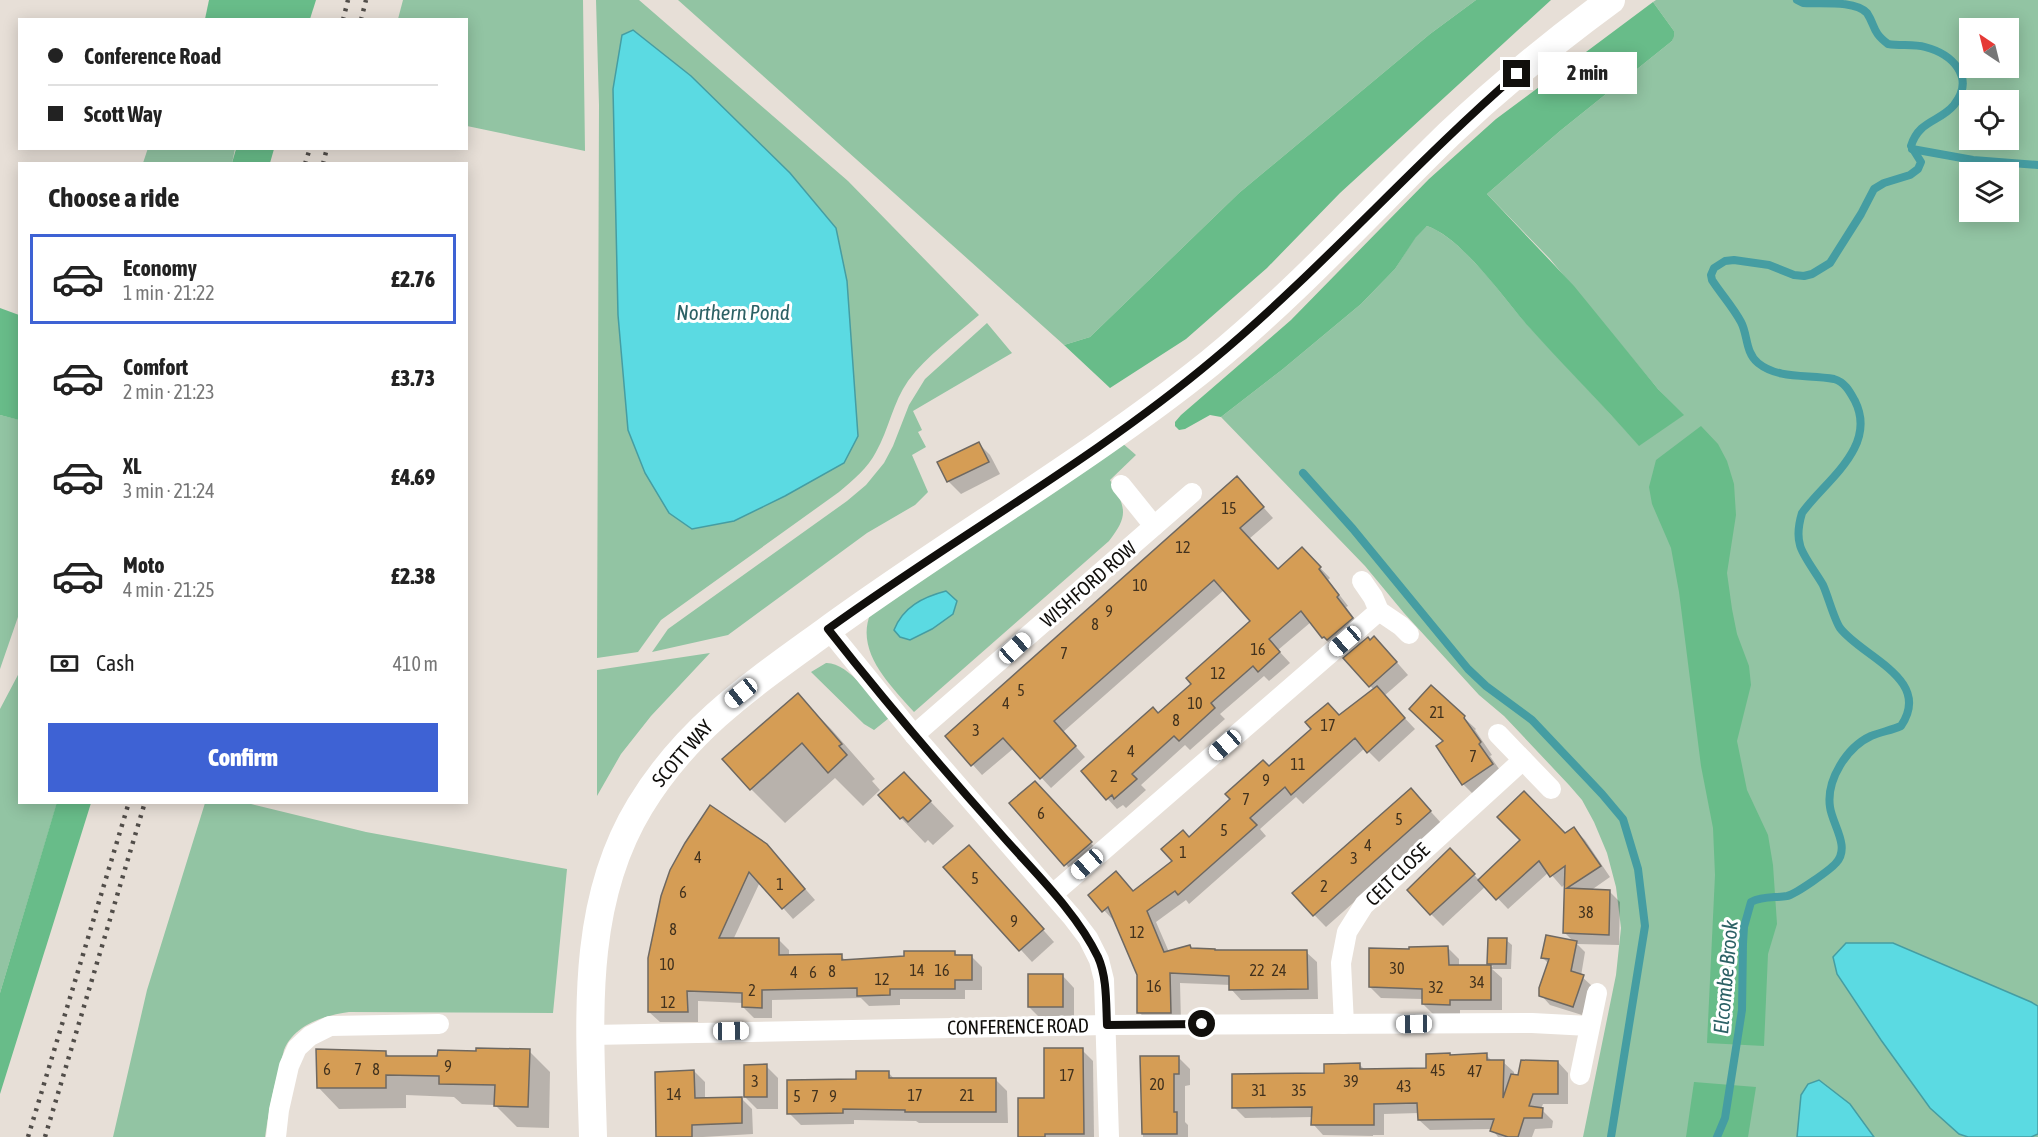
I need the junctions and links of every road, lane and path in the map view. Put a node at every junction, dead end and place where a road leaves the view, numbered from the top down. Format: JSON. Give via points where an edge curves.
{"nodes":[{"id":1,"x":1611,"y":0,"type":"edge"},
{"id":2,"x":1121,"y":484,"type":"dead end"},
{"id":3,"x":1192,"y":493,"type":"dead end"},
{"id":4,"x":1154,"y":526,"type":"junction"},
{"id":5,"x":1362,"y":581,"type":"dead end"},
{"id":6,"x":1379,"y":611,"type":"junction"},
{"id":7,"x":828,"y":629,"type":"junction"},
{"id":8,"x":1409,"y":634,"type":"dead end"},
{"id":9,"x":1498,"y":734,"type":"dead end"},
{"id":10,"x":914,"y":735,"type":"junction"},
{"id":11,"x":1523,"y":759,"type":"junction"},
{"id":12,"x":1551,"y":789,"type":"dead end"},
{"id":13,"x":1053,"y":894,"type":"junction"},
{"id":14,"x":1597,"y":993,"type":"dead end"},
{"id":15,"x":439,"y":1024,"type":"dead end"},
{"id":16,"x":1344,"y":1024,"type":"junction"},
{"id":17,"x":1107,"y":1025,"type":"junction"},
{"id":18,"x":1589,"y":1026,"type":"junction"},
{"id":19,"x":591,"y":1035,"type":"junction"},
{"id":20,"x":1580,"y":1075,"type":"dead end"},
{"id":21,"x":276,"y":1137,"type":"edge"},
{"id":22,"x":593,"y":1137,"type":"edge"},
{"id":23,"x":1109,"y":1137,"type":"edge"}],
"edges":[{"from":1,"to":7,"type":"street","name":"SCOTT WAY","via":[[1464,121],[1297,286],[1214,360],[1108,440]]},
{"from":2,"to":4,"type":"street","name":"WISHFORD ROW"},
{"from":3,"to":4,"type":"street","name":"WISHFORD ROW"},
{"from":4,"to":10,"type":"street","name":"WISHFORD ROW"},
{"from":5,"to":6,"type":"street"},
{"from":6,"to":8,"type":"street"},
{"from":6,"to":13,"type":"street"},
{"from":7,"to":10,"type":"street"},
{"from":7,"to":19,"type":"street","name":"SCOTT WAY","via":[[707,723],[669,763],[637,810],[612,867],[596,927]]},
{"from":9,"to":11,"type":"street"},
{"from":10,"to":13,"type":"street"},
{"from":11,"to":12,"type":"street"},
{"from":11,"to":16,"type":"street","name":"CELT CLOSE","via":[[1364,905],[1347,932],[1341,963]]},
{"from":13,"to":17,"type":"street","via":[[1088,938],[1099,960]]},
{"from":14,"to":18,"type":"street"},
{"from":15,"to":21,"type":"street","via":[[330,1026],[310,1035],[297,1048],[289,1066]]},
{"from":16,"to":17,"type":"street","name":"CONFERENCE ROAD"},
{"from":16,"to":18,"type":"street","name":"CONFERENCE ROAD"},
{"from":17,"to":19,"type":"street","name":"CONFERENCE ROAD"},
{"from":17,"to":23,"type":"street"},
{"from":18,"to":20,"type":"street"},
{"from":19,"to":22,"type":"street","name":"SCOTT WAY"}]}
